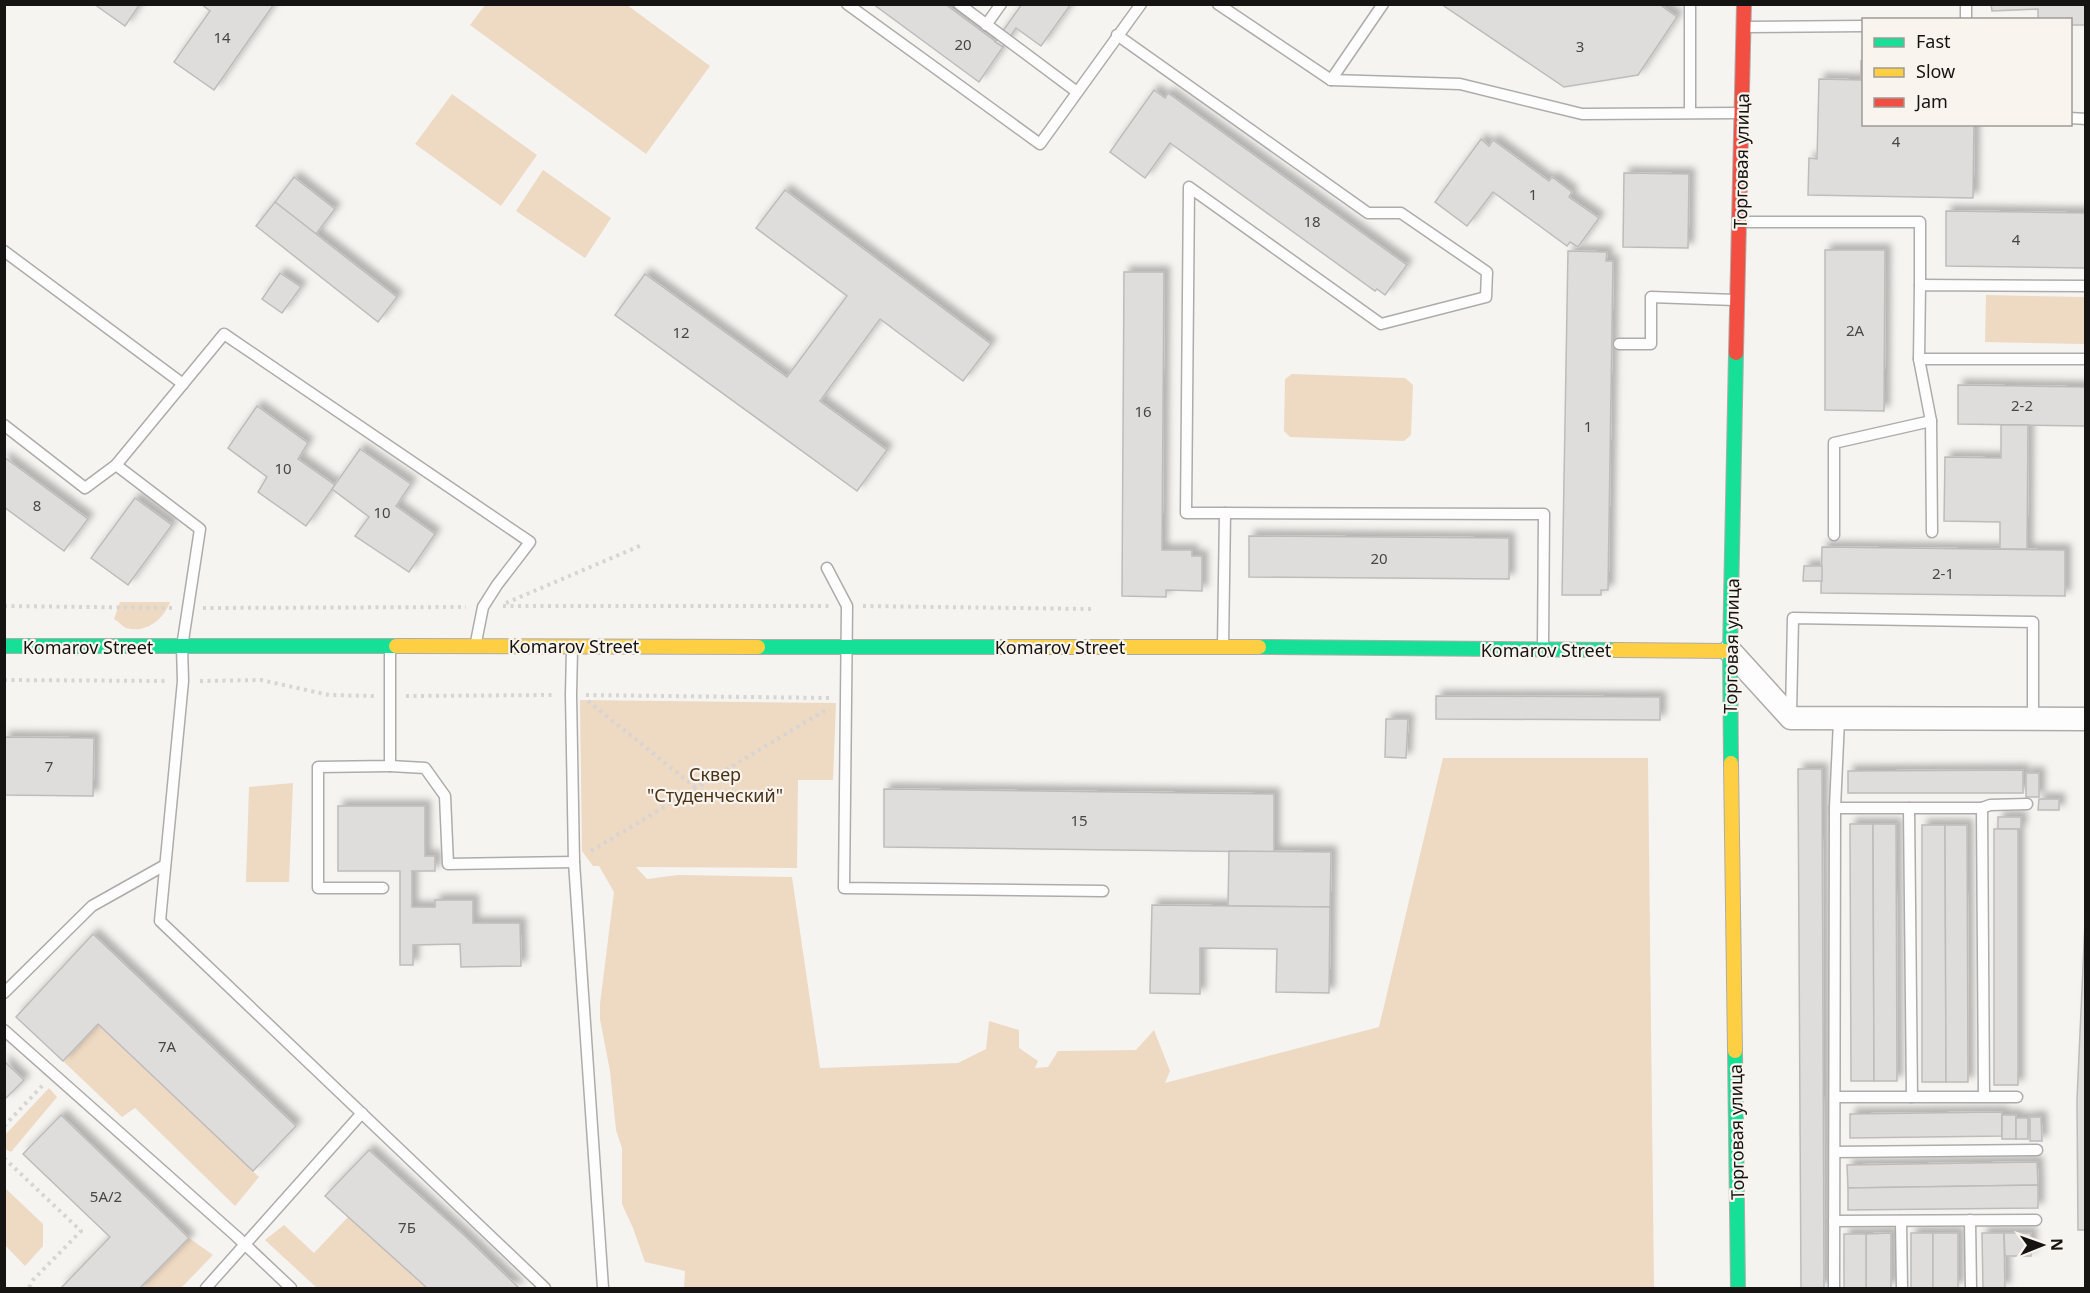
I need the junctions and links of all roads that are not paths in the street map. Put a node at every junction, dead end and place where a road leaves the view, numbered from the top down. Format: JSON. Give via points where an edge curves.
{"nodes":[{"id":1,"x":847,"y":4,"type":"edge"},
{"id":2,"x":959,"y":4,"type":"edge"},
{"id":3,"x":1001,"y":4,"type":"edge"},
{"id":4,"x":1141,"y":4,"type":"edge"},
{"id":5,"x":1218,"y":4,"type":"edge"},
{"id":6,"x":1383,"y":4,"type":"edge"},
{"id":7,"x":1690,"y":4,"type":"edge"},
{"id":8,"x":1744,"y":4,"type":"edge"},
{"id":9,"x":986,"y":25,"type":"junction"},
{"id":10,"x":1862,"y":26,"type":"edge"},
{"id":11,"x":1744,"y":27,"type":"junction"},
{"id":12,"x":1117,"y":35,"type":"junction"},
{"id":13,"x":1331,"y":80,"type":"junction"},
{"id":14,"x":1077,"y":92,"type":"junction"},
{"id":15,"x":1690,"y":112,"type":"junction"},
{"id":16,"x":1742,"y":113,"type":"junction"},
{"id":17,"x":1739,"y":222,"type":"junction"},
{"id":18,"x":4,"y":251,"type":"edge"},
{"id":19,"x":1920,"y":285,"type":"junction"},
{"id":20,"x":2085,"y":286,"type":"edge"},
{"id":21,"x":1737,"y":300,"type":"junction"},
{"id":22,"x":1619,"y":344,"type":"dead end"},
{"id":23,"x":1919,"y":359,"type":"junction"},
{"id":24,"x":2085,"y":359,"type":"edge"},
{"id":25,"x":183,"y":384,"type":"junction"},
{"id":26,"x":1931,"y":421,"type":"junction"},
{"id":27,"x":4,"y":425,"type":"edge"},
{"id":28,"x":116,"y":465,"type":"junction"},
{"id":29,"x":1225,"y":513,"type":"junction"},
{"id":30,"x":1932,"y":532,"type":"dead end"},
{"id":31,"x":1834,"y":535,"type":"dead end"},
{"id":32,"x":827,"y":568,"type":"dead end"},
{"id":33,"x":4,"y":646,"type":"edge"},
{"id":34,"x":475,"y":646,"type":"junction"},
{"id":35,"x":572,"y":646,"type":"junction"},
{"id":36,"x":182,"y":647,"type":"junction"},
{"id":37,"x":390,"y":647,"type":"junction"},
{"id":38,"x":846,"y":647,"type":"junction"},
{"id":39,"x":1222,"y":647,"type":"junction"},
{"id":40,"x":1543,"y":650,"type":"junction"},
{"id":41,"x":1730,"y":651,"type":"junction"},
{"id":42,"x":1791,"y":718,"type":"junction"},
{"id":43,"x":2033,"y":719,"type":"junction"},
{"id":44,"x":2085,"y":719,"type":"edge"},
{"id":45,"x":1839,"y":720,"type":"junction"},
{"id":46,"x":390,"y":766,"type":"junction"},
{"id":47,"x":2027,"y":804,"type":"dead end"},
{"id":48,"x":1836,"y":808,"type":"junction"},
{"id":49,"x":1909,"y":808,"type":"junction"},
{"id":50,"x":1982,"y":808,"type":"junction"},
{"id":51,"x":574,"y":862,"type":"junction"},
{"id":52,"x":165,"y":865,"type":"junction"},
{"id":53,"x":383,"y":888,"type":"dead end"},
{"id":54,"x":1103,"y":891,"type":"dead end"},
{"id":55,"x":4,"y":993,"type":"edge"},
{"id":56,"x":4,"y":1030,"type":"edge"},
{"id":57,"x":1984,"y":1096,"type":"junction"},
{"id":58,"x":2017,"y":1096,"type":"dead end"},
{"id":59,"x":1834,"y":1097,"type":"junction"},
{"id":60,"x":1912,"y":1097,"type":"junction"},
{"id":61,"x":362,"y":1113,"type":"junction"},
{"id":62,"x":2037,"y":1150,"type":"dead end"},
{"id":63,"x":1835,"y":1152,"type":"junction"},
{"id":64,"x":1970,"y":1220,"type":"junction"},
{"id":65,"x":2036,"y":1220,"type":"dead end"},
{"id":66,"x":1834,"y":1221,"type":"junction"},
{"id":67,"x":1902,"y":1221,"type":"junction"},
{"id":68,"x":244,"y":1244,"type":"junction"},
{"id":69,"x":206,"y":1288,"type":"edge"},
{"id":70,"x":291,"y":1288,"type":"edge"},
{"id":71,"x":545,"y":1288,"type":"edge"},
{"id":72,"x":603,"y":1288,"type":"edge"},
{"id":73,"x":1738,"y":1288,"type":"edge"},
{"id":74,"x":1834,"y":1288,"type":"edge"},
{"id":75,"x":1902,"y":1288,"type":"edge"},
{"id":76,"x":1971,"y":1288,"type":"edge"}],
"edges":[{"from":1,"to":14,"type":"lane","via":[[1040,144]]},
{"from":2,"to":9,"type":"lane"},
{"from":3,"to":9,"type":"lane"},
{"from":4,"to":12,"type":"lane"},
{"from":5,"to":13,"type":"lane"},
{"from":6,"to":13,"type":"lane"},
{"from":7,"to":15,"type":"lane"},
{"from":8,"to":11,"type":"street","name":"Торговая улица"},
{"from":9,"to":14,"type":"lane"},
{"from":10,"to":11,"type":"lane"},
{"from":11,"to":16,"type":"street","name":"Торговая улица"},
{"from":12,"to":14,"type":"lane"},
{"from":12,"to":29,"type":"lane","via":[[1368,213],[1401,213],[1486,272],[1486,297],[1381,324],[1189,188],[1186,513]]},
{"from":13,"to":15,"type":"lane","via":[[1460,84],[1582,114]]},
{"from":15,"to":16,"type":"lane"},
{"from":16,"to":17,"type":"street","name":"Торговая улица"},
{"from":17,"to":19,"type":"lane","via":[[1920,222]]},
{"from":17,"to":21,"type":"street","name":"Торговая улица"},
{"from":18,"to":25,"type":"lane"},
{"from":19,"to":20,"type":"lane"},
{"from":19,"to":23,"type":"lane"},
{"from":21,"to":22,"type":"lane","via":[[1651,297],[1651,344]]},
{"from":21,"to":41,"type":"street","name":"Торговая улица"},
{"from":23,"to":24,"type":"lane"},
{"from":23,"to":26,"type":"lane"},
{"from":25,"to":28,"type":"lane"},
{"from":25,"to":34,"type":"lane","via":[[224,334],[530,542],[483,607]]},
{"from":26,"to":30,"type":"lane"},
{"from":26,"to":31,"type":"lane","via":[[1834,443]]},
{"from":27,"to":28,"type":"lane","via":[[85,488]]},
{"from":28,"to":36,"type":"lane","via":[[200,529]]},
{"from":29,"to":39,"type":"lane"},
{"from":29,"to":40,"type":"lane","via":[[1544,514]]},
{"from":32,"to":38,"type":"lane","via":[[847,606]]},
{"from":33,"to":36,"type":"street","name":"Komarov Street"},
{"from":34,"to":35,"type":"street","name":"Komarov Street"},
{"from":34,"to":37,"type":"street","name":"Komarov Street"},
{"from":35,"to":38,"type":"street","name":"Komarov Street"},
{"from":35,"to":51,"type":"lane"},
{"from":36,"to":37,"type":"street","name":"Komarov Street"},
{"from":36,"to":52,"type":"lane","via":[[183,681]]},
{"from":37,"to":46,"type":"lane"},
{"from":38,"to":39,"type":"street","name":"Komarov Street"},
{"from":38,"to":54,"type":"lane","via":[[844,888]]},
{"from":39,"to":40,"type":"street","name":"Komarov Street"},
{"from":40,"to":41,"type":"street","name":"Komarov Street"},
{"from":41,"to":42,"type":"street"},
{"from":41,"to":73,"type":"street","name":"Торговая улица"},
{"from":42,"to":43,"type":"lane","via":[[1793,618],[2033,622]]},
{"from":42,"to":45,"type":"street"},
{"from":43,"to":44,"type":"street"},
{"from":43,"to":45,"type":"street"},
{"from":45,"to":48,"type":"lane"},
{"from":46,"to":51,"type":"lane","via":[[425,768],[445,795],[448,864]]},
{"from":46,"to":53,"type":"lane","via":[[318,767],[318,888]]},
{"from":47,"to":50,"type":"lane"},
{"from":48,"to":49,"type":"lane"},
{"from":48,"to":59,"type":"lane"},
{"from":49,"to":50,"type":"lane"},
{"from":49,"to":60,"type":"lane"},
{"from":50,"to":57,"type":"lane"},
{"from":51,"to":72,"type":"lane"},
{"from":52,"to":55,"type":"lane","via":[[92,906]]},
{"from":52,"to":61,"type":"lane","via":[[160,921]]},
{"from":56,"to":68,"type":"lane"},
{"from":57,"to":58,"type":"lane"},
{"from":57,"to":60,"type":"lane"},
{"from":59,"to":60,"type":"lane"},
{"from":59,"to":63,"type":"lane"},
{"from":61,"to":68,"type":"lane"},
{"from":61,"to":71,"type":"lane"},
{"from":62,"to":63,"type":"lane"},
{"from":63,"to":66,"type":"lane"},
{"from":64,"to":65,"type":"lane"},
{"from":64,"to":67,"type":"lane"},
{"from":64,"to":76,"type":"lane"},
{"from":66,"to":67,"type":"lane"},
{"from":66,"to":74,"type":"lane"},
{"from":67,"to":75,"type":"lane"},
{"from":68,"to":69,"type":"lane"},
{"from":68,"to":70,"type":"lane"}]}
